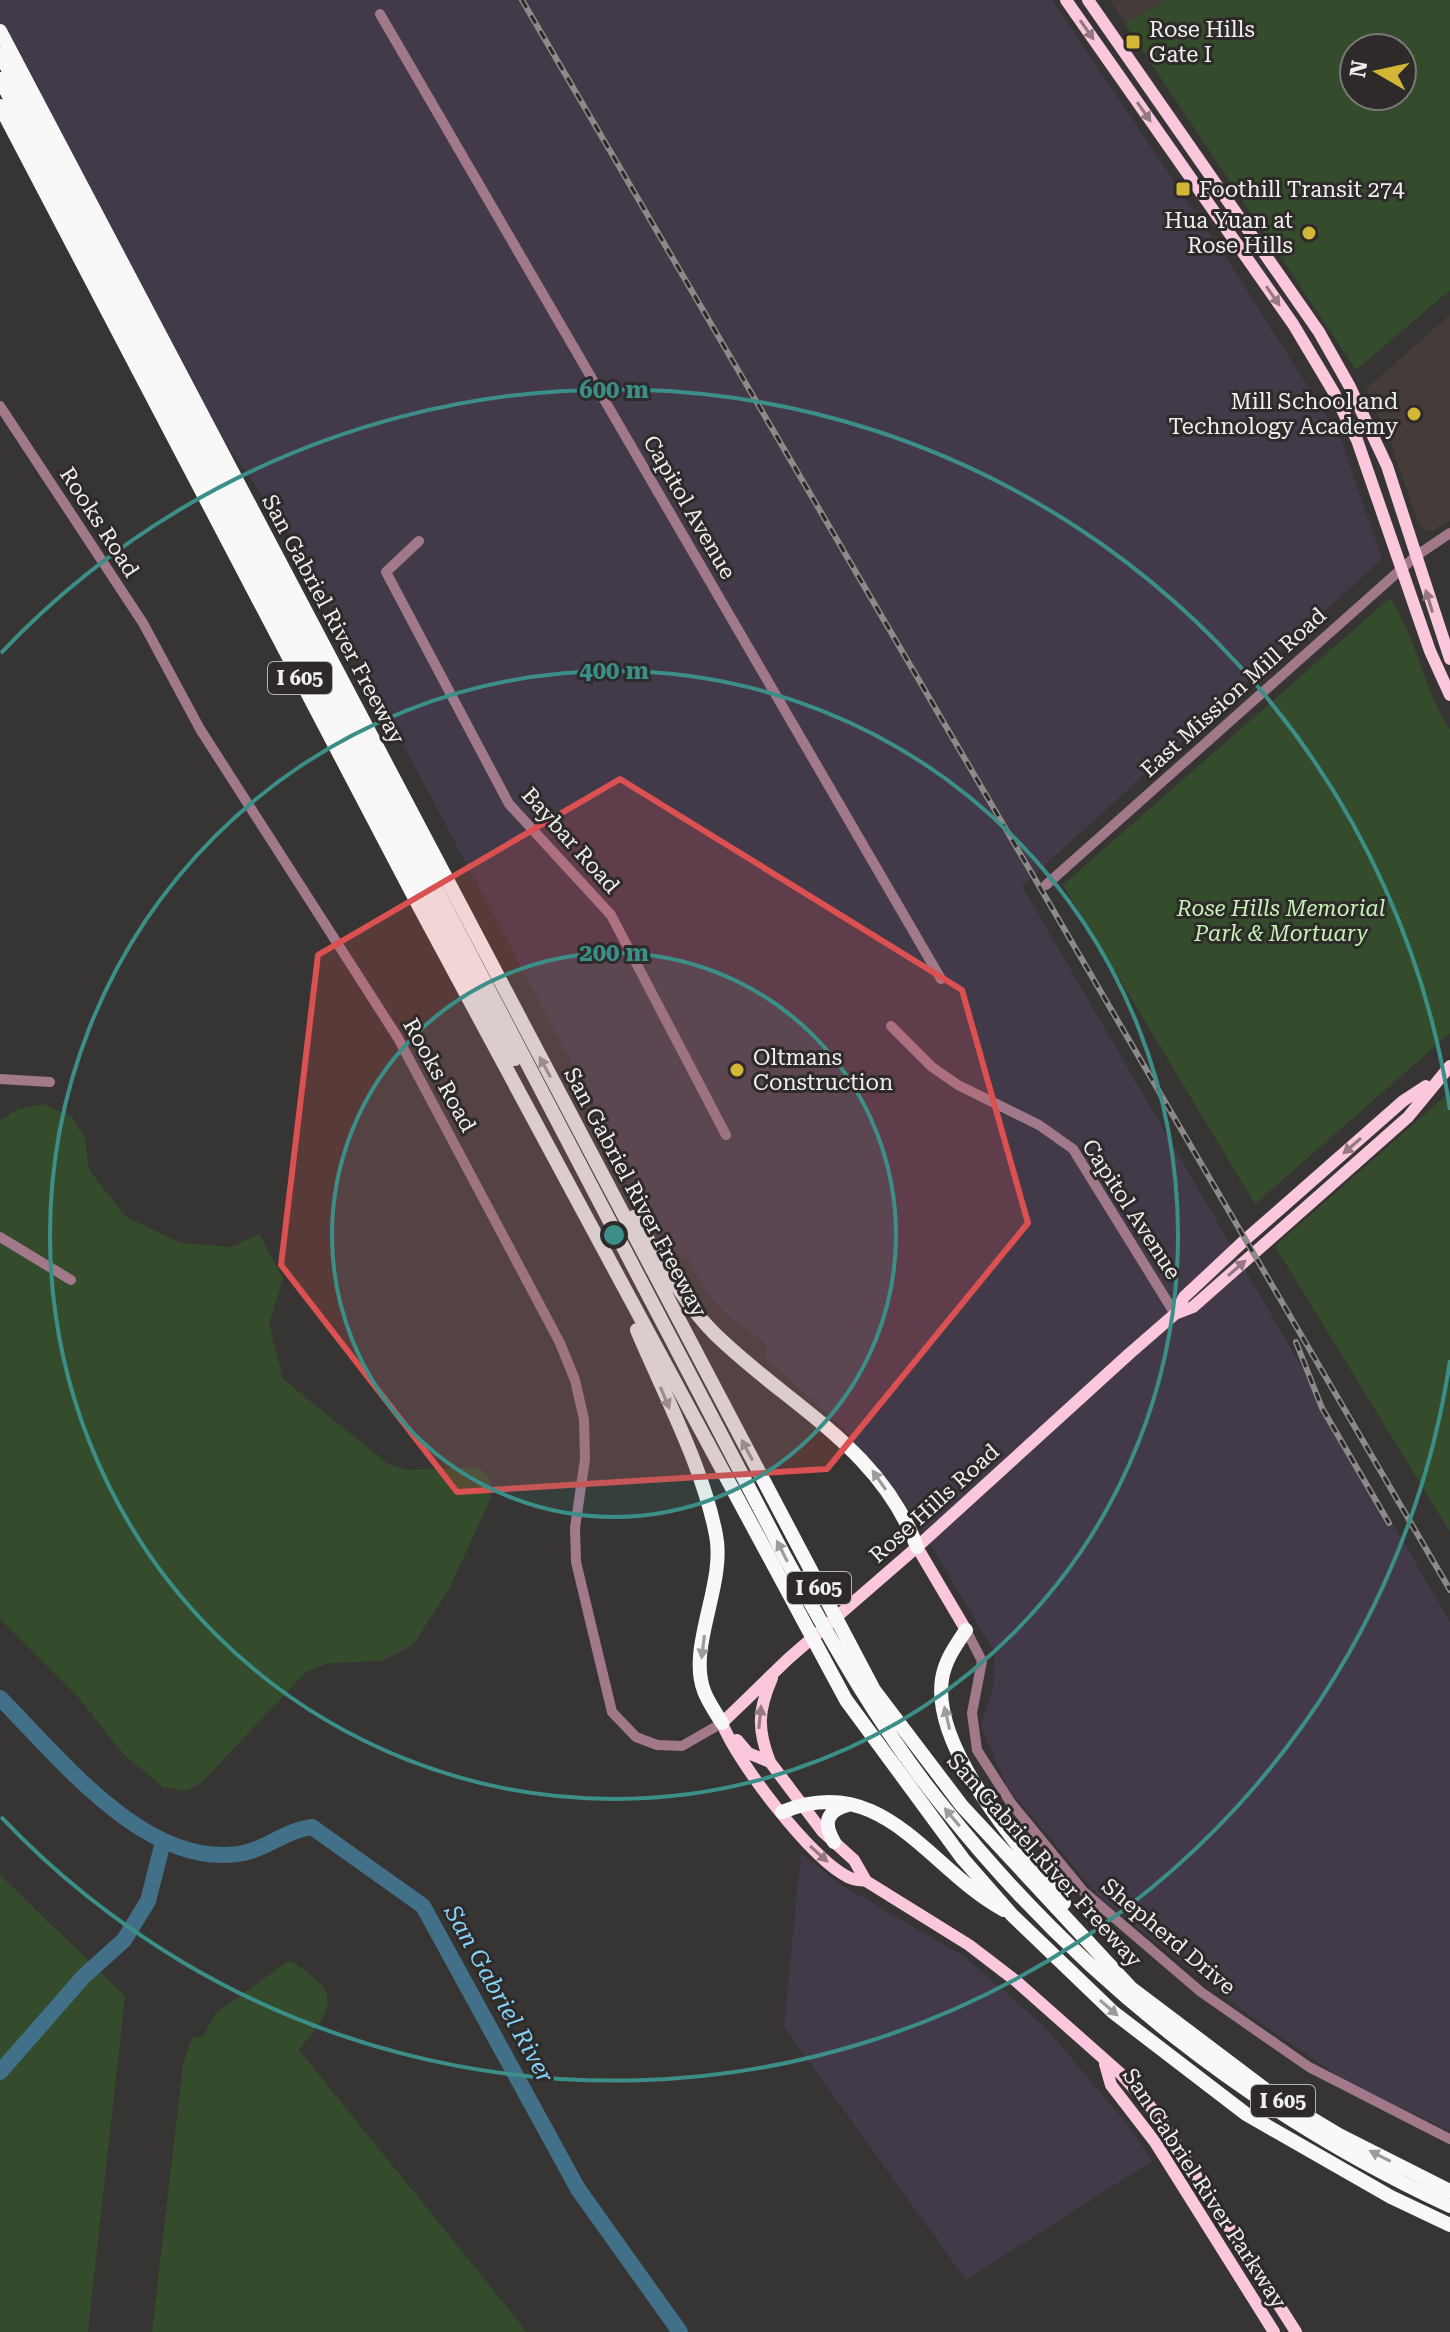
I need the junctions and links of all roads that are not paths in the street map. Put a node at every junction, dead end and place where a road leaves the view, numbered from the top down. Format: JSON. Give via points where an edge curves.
{"nodes":[{"id":1,"x":1066,"y":0,"type":"edge"},
{"id":2,"x":1088,"y":0,"type":"edge"},
{"id":3,"x":380,"y":14,"type":"dead end"},
{"id":4,"x":0,"y":31,"type":"edge"},
{"id":5,"x":0,"y":54,"type":"edge"},
{"id":6,"x":0,"y":79,"type":"edge"},
{"id":7,"x":0,"y":106,"type":"edge"},
{"id":8,"x":1293,"y":324,"type":"junction"},
{"id":9,"x":1350,"y":387,"type":"junction"},
{"id":10,"x":0,"y":406,"type":"edge"},
{"id":11,"x":1450,"y":533,"type":"edge"},
{"id":12,"x":419,"y":541,"type":"dead end"},
{"id":13,"x":1416,"y":556,"type":"junction"},
{"id":14,"x":1403,"y":568,"type":"junction"},
{"id":15,"x":1450,"y":659,"type":"edge"},
{"id":16,"x":1450,"y":695,"type":"edge"},
{"id":17,"x":1046,"y":885,"type":"dead end"},
{"id":18,"x":941,"y":979,"type":"dead end"},
{"id":19,"x":891,"y":1026,"type":"dead end"},
{"id":20,"x":1450,"y":1066,"type":"edge"},
{"id":21,"x":0,"y":1079,"type":"edge"},
{"id":22,"x":50,"y":1082,"type":"dead end"},
{"id":23,"x":726,"y":1135,"type":"dead end"},
{"id":24,"x":582,"y":1136,"type":"junction"},
{"id":25,"x":0,"y":1237,"type":"edge"},
{"id":26,"x":603,"y":1249,"type":"junction"},
{"id":27,"x":71,"y":1280,"type":"dead end"},
{"id":28,"x":1175,"y":1314,"type":"junction"},
{"id":29,"x":681,"y":1395,"type":"junction"},
{"id":30,"x":917,"y":1547,"type":"junction"},
{"id":31,"x":966,"y":1630,"type":"junction"},
{"id":32,"x":774,"y":1672,"type":"junction"},
{"id":33,"x":722,"y":1723,"type":"junction"},
{"id":34,"x":770,"y":1762,"type":"junction"},
{"id":35,"x":801,"y":1804,"type":"junction"},
{"id":36,"x":849,"y":1805,"type":"junction"},
{"id":37,"x":782,"y":1812,"type":"junction"},
{"id":38,"x":949,"y":1840,"type":"junction"},
{"id":39,"x":834,"y":1842,"type":"junction"},
{"id":40,"x":866,"y":1881,"type":"junction"},
{"id":41,"x":1012,"y":1915,"type":"junction"},
{"id":42,"x":1131,"y":1988,"type":"junction"},
{"id":43,"x":1105,"y":2064,"type":"junction"},
{"id":44,"x":1450,"y":2139,"type":"edge"},
{"id":45,"x":1450,"y":2191,"type":"edge"},
{"id":46,"x":1450,"y":2209,"type":"edge"},
{"id":47,"x":1450,"y":2225,"type":"edge"},
{"id":48,"x":1274,"y":2332,"type":"edge"},
{"id":49,"x":1296,"y":2332,"type":"edge"}],
"edges":[{"from":1,"to":8,"type":"main road","one_way":true},
{"from":2,"to":9,"type":"main road","via":[[1319,332]]},
{"from":3,"to":18,"type":"street","name":"Capitol Avenue"},
{"from":24,"to":4,"type":"highway","name":"San Gabriel River Freeway","number":"I 605","one_way":true},
{"from":46,"to":5,"type":"highway","one_way":true,"via":[[1289,2119],[1222,2074],[1128,1998],[1012,1887],[945,1809],[885,1726],[784,1555]]},
{"from":6,"to":29,"type":"highway","via":[[679,1368]]},
{"from":7,"to":26,"type":"highway","number":"I 605"},
{"from":8,"to":9,"type":"main road","via":[[1338,384]]},
{"from":8,"to":14,"type":"main road","via":[[1357,440]]},
{"from":9,"to":13,"type":"main road","via":[[1387,466]]},
{"from":10,"to":33,"type":"street","name":"Rooks Road","via":[[143,623],[200,729],[398,1038],[560,1343],[584,1419],[576,1562],[612,1712],[636,1737],[657,1745],[682,1746]]},
{"from":11,"to":13,"type":"street","name":"East Mission Mill Road"},
{"from":12,"to":23,"type":"street","name":"Baybar Road","via":[[386,572],[509,804],[611,915]]},
{"from":13,"to":14,"type":"street","name":"East Mission Mill Road"},
{"from":15,"to":13,"type":"main road","one_way":true},
{"from":14,"to":16,"type":"main road"},
{"from":14,"to":17,"type":"street","name":"East Mission Mill Road"},
{"from":19,"to":28,"type":"street","name":"Capitol Avenue","via":[[958,1085],[1039,1125],[1073,1149]]},
{"from":20,"to":28,"type":"main road","name":"Rose Hills Road","via":[[1408,1117],[1193,1307]]},
{"from":21,"to":22,"type":"street"},
{"from":30,"to":24,"type":"highway","one_way":true,"via":[[908,1522],[862,1457],[710,1329]]},
{"from":42,"to":24,"type":"highway","name":"San Gabriel River Freeway","number":"I 605","one_way":true,"via":[[962,1806],[874,1690]]},
{"from":25,"to":27,"type":"street"},
{"from":26,"to":29,"type":"highway","number":"I 605"},
{"from":26,"to":33,"type":"highway","one_way":true,"via":[[705,1493],[717,1537],[701,1672],[703,1689]]},
{"from":28,"to":30,"type":"main road","name":"Rose Hills Road"},
{"from":29,"to":38,"type":"highway","number":"I 605","via":[[846,1700]]},
{"from":30,"to":31,"type":"main road","name":"Shepherd Drive"},
{"from":30,"to":32,"type":"main road","name":"Rose Hills Road"},
{"from":42,"to":31,"type":"highway","one_way":true,"via":[[980,1792],[952,1739],[941,1683]]},
{"from":31,"to":44,"type":"street","name":"Shepherd Drive","via":[[982,1661],[972,1713],[977,1750],[1011,1803],[1083,1891],[1201,1992],[1309,2067]]},
{"from":32,"to":33,"type":"main road","name":"Rose Hills Road"},
{"from":34,"to":32,"type":"main road","one_way":true,"via":[[758,1714]]},
{"from":33,"to":34,"type":"main road","name":"San Gabriel River Parkway","via":[[748,1753]]},
{"from":33,"to":37,"type":"main road","name":"San Gabriel River Parkway"},
{"from":34,"to":35,"type":"main road","name":"San Gabriel River Parkway"},
{"from":35,"to":36,"type":"highway","via":[[834,1800]]},
{"from":35,"to":37,"type":"highway"},
{"from":35,"to":39,"type":"main road","name":"San Gabriel River Parkway"},
{"from":36,"to":39,"type":"highway","via":[[829,1815],[827,1827]]},
{"from":36,"to":41,"type":"highway","via":[[896,1823],[975,1895]]},
{"from":37,"to":40,"type":"main road","name":"San Gabriel River Parkway","one_way":true,"via":[[822,1857],[848,1878]]},
{"from":38,"to":41,"type":"highway","number":"I 605"},
{"from":38,"to":46,"type":"highway","via":[[969,1848],[1075,1960],[1195,2061],[1334,2152]]},
{"from":39,"to":40,"type":"main road","name":"San Gabriel River Parkway","via":[[854,1860]]},
{"from":40,"to":43,"type":"main road","name":"San Gabriel River Parkway","via":[[969,1945]]},
{"from":41,"to":47,"type":"highway","number":"I 605","one_way":true,"via":[[1113,2012],[1246,2114]]},
{"from":45,"to":42,"type":"highway","name":"San Gabriel River Freeway","number":"I 605","one_way":true,"via":[[1274,2096]]},
{"from":43,"to":48,"type":"main road","name":"San Gabriel River Parkway","via":[[1111,2085],[1155,2142]]},
{"from":43,"to":49,"type":"main road","name":"San Gabriel River Parkway","via":[[1156,2113]]}]}
